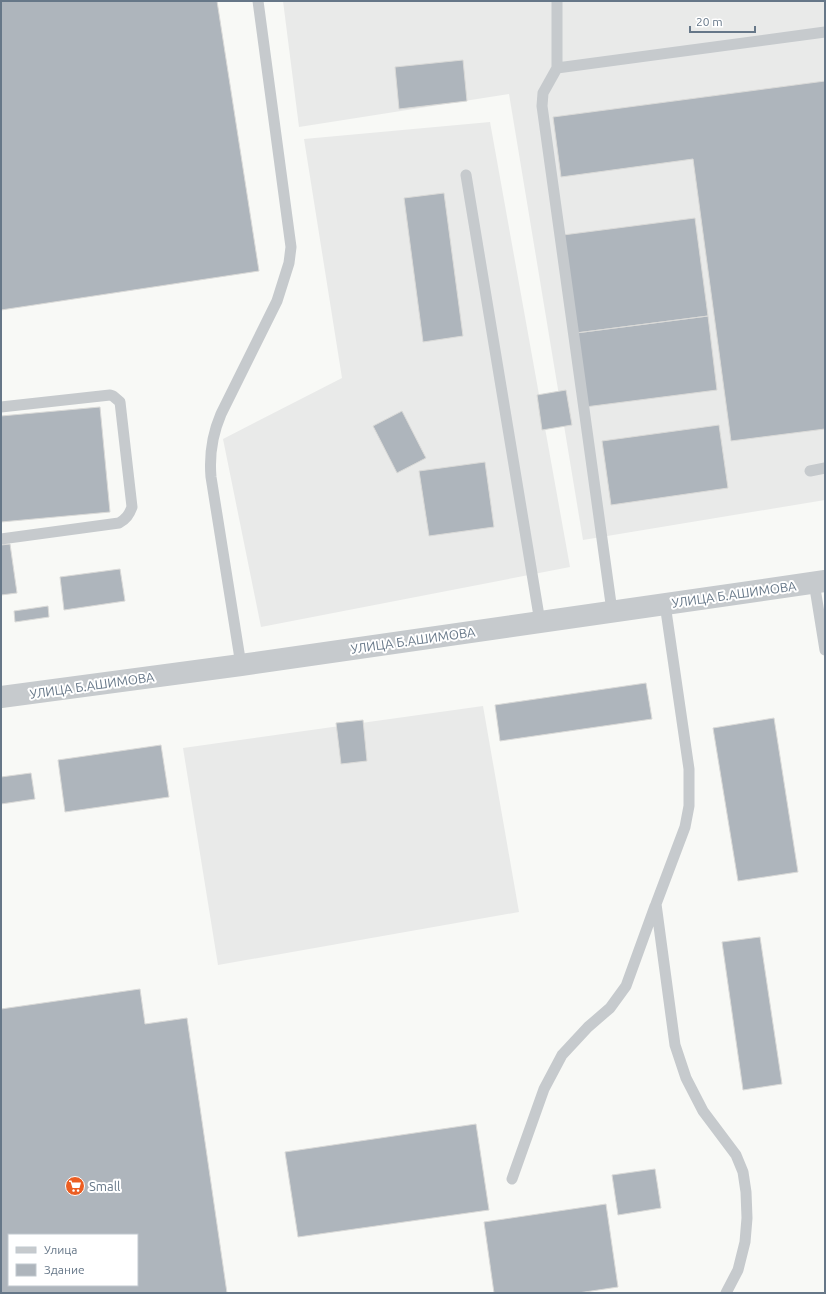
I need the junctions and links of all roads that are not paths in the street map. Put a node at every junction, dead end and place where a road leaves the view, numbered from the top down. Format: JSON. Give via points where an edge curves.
{"nodes":[{"id":1,"x":258,"y":1,"type":"edge"},
{"id":2,"x":557,"y":1,"type":"edge"},
{"id":3,"x":825,"y":32,"type":"edge"},
{"id":4,"x":557,"y":68,"type":"junction"},
{"id":5,"x":466,"y":176,"type":"dead end"},
{"id":6,"x":1,"y":407,"type":"edge"},
{"id":7,"x":825,"y":468,"type":"edge"},
{"id":8,"x":810,"y":470,"type":"dead end"},
{"id":9,"x":1,"y":539,"type":"edge"},
{"id":10,"x":820,"y":582,"type":"edge"},
{"id":11,"x":665,"y":604,"type":"junction"},
{"id":12,"x":612,"y":611,"type":"junction"},
{"id":13,"x":540,"y":622,"type":"junction"},
{"id":14,"x":825,"y":650,"type":"edge"},
{"id":15,"x":242,"y":665,"type":"junction"},
{"id":16,"x":1,"y":697,"type":"edge"},
{"id":17,"x":656,"y":904,"type":"junction"},
{"id":18,"x":512,"y":1179,"type":"dead end"},
{"id":19,"x":726,"y":1293,"type":"edge"}],
"edges":[{"from":1,"to":15,"type":"lane","via":[[291,247],[289,263],[277,301],[221,414],[211,446],[211,477]]},
{"from":2,"to":4,"type":"lane"},
{"from":3,"to":4,"type":"lane"},
{"from":4,"to":12,"type":"lane","via":[[543,93],[542,106]]},
{"from":5,"to":13,"type":"lane"},
{"from":6,"to":9,"type":"lane","via":[[110,395],[118,399],[132,507],[130,514],[119,523]]},
{"from":7,"to":8,"type":"lane"},
{"from":10,"to":11,"type":"street","name":"УЛИЦА Б.АШИМОВА"},
{"from":10,"to":14,"type":"lane"},
{"from":11,"to":12,"type":"street","name":"УЛИЦА Б.АШИМОВА"},
{"from":11,"to":17,"type":"lane","via":[[690,787],[685,827]]},
{"from":12,"to":13,"type":"street","name":"УЛИЦА Б.АШИМОВА"},
{"from":13,"to":15,"type":"street","name":"УЛИЦА Б.АШИМОВА"},
{"from":15,"to":16,"type":"street","name":"УЛИЦА Б.АШИМОВА"},
{"from":17,"to":18,"type":"lane","via":[[626,986],[610,1008],[562,1055],[544,1089]]},
{"from":17,"to":19,"type":"lane","via":[[675,1045],[686,1078],[703,1111],[736,1155],[744,1179],[748,1218],[745,1242],[738,1270]]}]}
